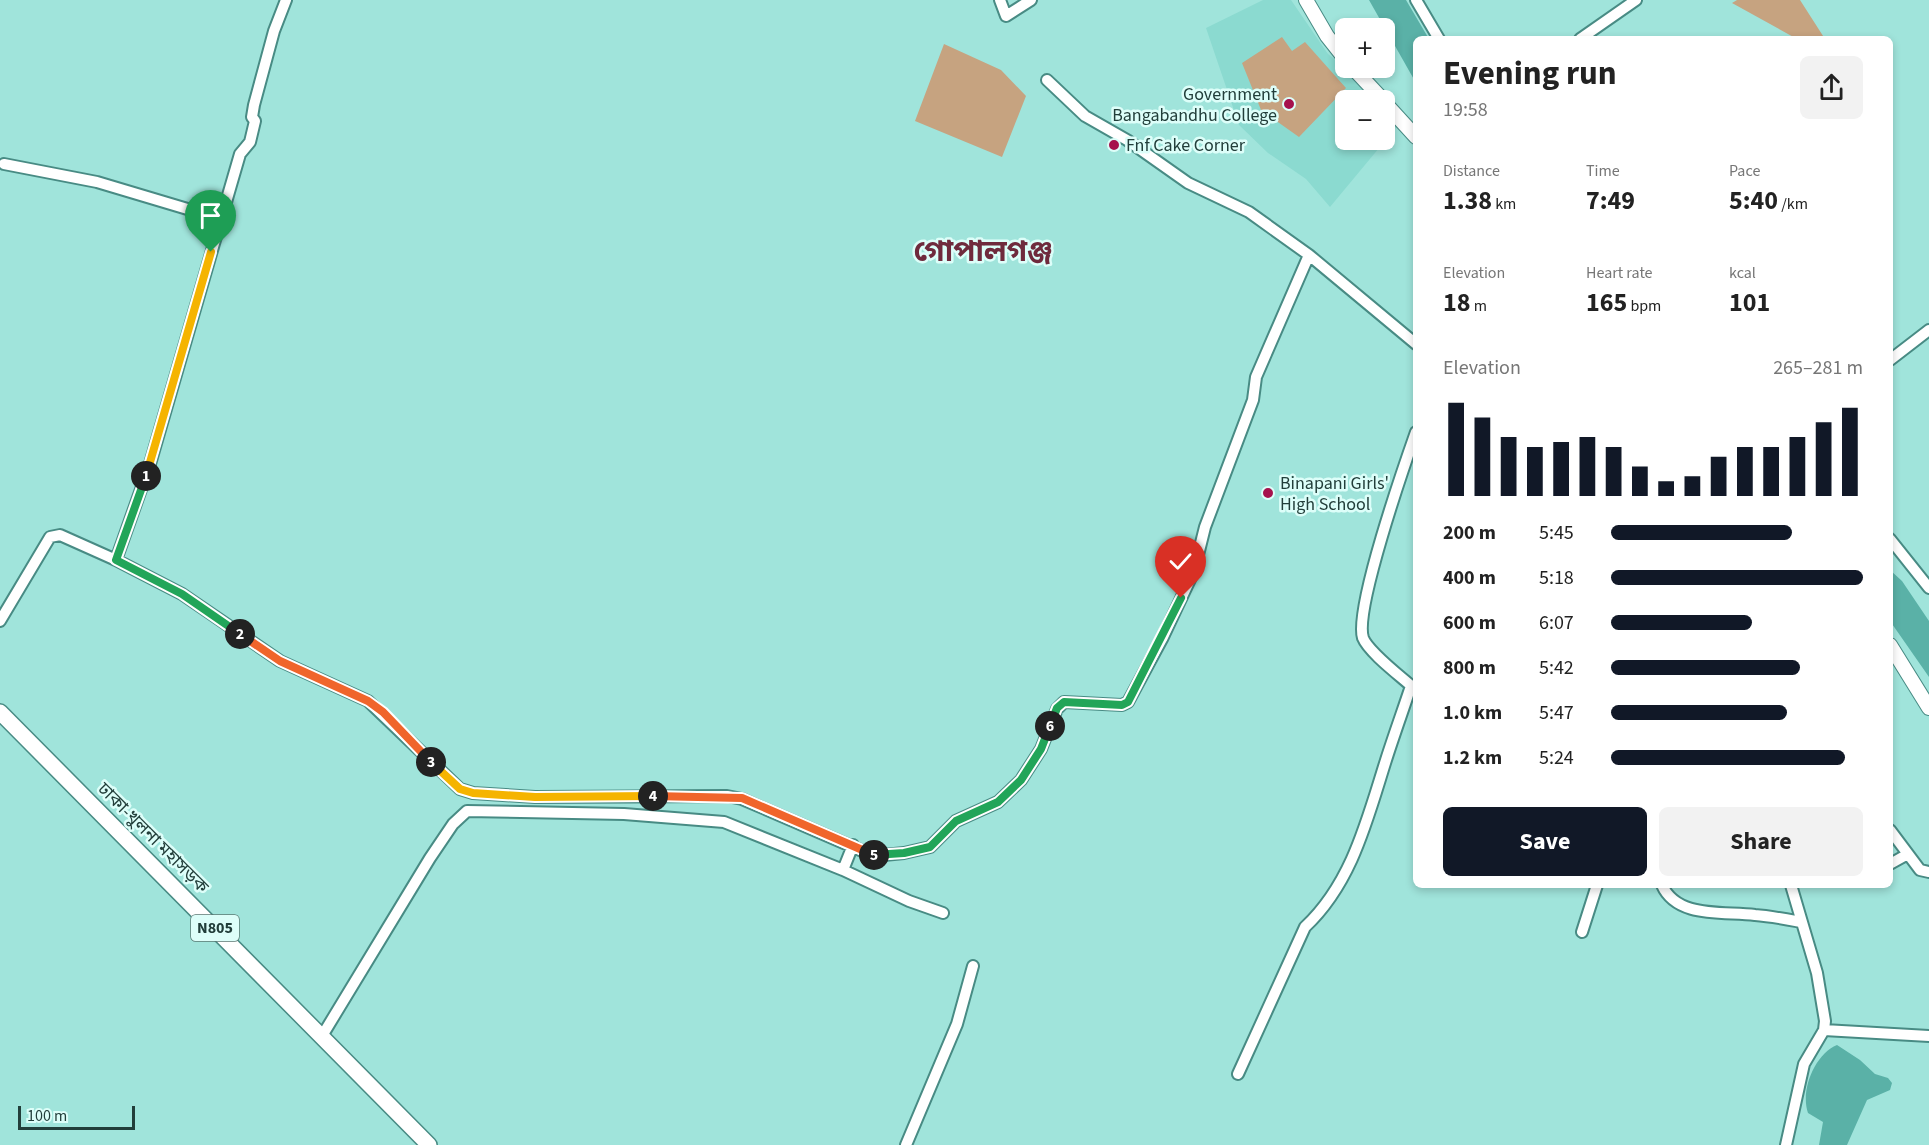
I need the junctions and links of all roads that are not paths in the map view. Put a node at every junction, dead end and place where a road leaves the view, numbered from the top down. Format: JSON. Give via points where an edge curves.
{"nodes":[{"id":1,"x":286,"y":0,"type":"edge"},
{"id":2,"x":1000,"y":0,"type":"edge"},
{"id":3,"x":1031,"y":0,"type":"edge"},
{"id":4,"x":1306,"y":0,"type":"edge"},
{"id":5,"x":1416,"y":0,"type":"edge"},
{"id":6,"x":1636,"y":0,"type":"edge"},
{"id":7,"x":1437,"y":36,"type":"edge"},
{"id":8,"x":1584,"y":36,"type":"edge"},
{"id":9,"x":1335,"y":46,"type":"edge"},
{"id":10,"x":1362,"y":78,"type":"edge"},
{"id":11,"x":1047,"y":80,"type":"dead end"},
{"id":12,"x":1374,"y":90,"type":"edge"},
{"id":13,"x":1395,"y":113,"type":"edge"},
{"id":14,"x":1413,"y":134,"type":"edge"},
{"id":15,"x":4,"y":164,"type":"dead end"},
{"id":16,"x":221,"y":219,"type":"junction"},
{"id":17,"x":1309,"y":255,"type":"junction"},
{"id":18,"x":1929,"y":330,"type":"edge"},
{"id":19,"x":1413,"y":342,"type":"edge"},
{"id":20,"x":1893,"y":358,"type":"edge"},
{"id":21,"x":1413,"y":441,"type":"edge"},
{"id":22,"x":1893,"y":542,"type":"edge"},
{"id":23,"x":116,"y":560,"type":"junction"},
{"id":24,"x":1926,"y":579,"type":"edge"},
{"id":25,"x":0,"y":621,"type":"edge"},
{"id":26,"x":1893,"y":650,"type":"edge"},
{"id":27,"x":1413,"y":687,"type":"edge"},
{"id":28,"x":1413,"y":691,"type":"edge"},
{"id":29,"x":1929,"y":708,"type":"edge"},
{"id":30,"x":0,"y":712,"type":"edge"},
{"id":31,"x":472,"y":794,"type":"junction"},
{"id":32,"x":467,"y":810,"type":"junction"},
{"id":33,"x":1893,"y":834,"type":"edge"},
{"id":34,"x":851,"y":848,"type":"junction"},
{"id":35,"x":1908,"y":854,"type":"junction"},
{"id":36,"x":1893,"y":862,"type":"edge"},
{"id":37,"x":843,"y":868,"type":"junction"},
{"id":38,"x":1929,"y":872,"type":"edge"},
{"id":39,"x":1596,"y":888,"type":"edge"},
{"id":40,"x":1665,"y":888,"type":"edge"},
{"id":41,"x":1795,"y":888,"type":"edge"},
{"id":42,"x":943,"y":913,"type":"dead end"},
{"id":43,"x":1801,"y":922,"type":"junction"},
{"id":44,"x":1582,"y":932,"type":"dead end"},
{"id":45,"x":973,"y":966,"type":"dead end"},
{"id":46,"x":1824,"y":1030,"type":"junction"},
{"id":47,"x":322,"y":1036,"type":"junction"},
{"id":48,"x":1929,"y":1036,"type":"edge"},
{"id":49,"x":1238,"y":1074,"type":"dead end"},
{"id":50,"x":429,"y":1145,"type":"edge"},
{"id":51,"x":906,"y":1145,"type":"edge"},
{"id":52,"x":1786,"y":1145,"type":"edge"}],
"edges":[{"from":1,"to":16,"type":"street","via":[[254,105],[250,142],[240,154]]},
{"from":2,"to":3,"type":"street","via":[[1006,16]]},
{"from":4,"to":9,"type":"main road"},
{"from":5,"to":7,"type":"street"},
{"from":6,"to":8,"type":"street"},
{"from":10,"to":12,"type":"main road"},
{"from":11,"to":17,"type":"street","via":[[1085,116],[1188,183],[1249,212]]},
{"from":13,"to":14,"type":"main road"},
{"from":15,"to":16,"type":"street","via":[[97,182]]},
{"from":16,"to":23,"type":"street","via":[[150,464]]},
{"from":17,"to":19,"type":"street"},
{"from":17,"to":34,"type":"street","via":[[1257,377],[1253,400],[1205,527],[1194,571],[1128,702],[1064,702],[1057,708],[1041,749],[1021,780],[998,802],[956,821],[930,847],[874,855]]},
{"from":18,"to":20,"type":"street"},
{"from":21,"to":27,"type":"street","via":[[1383,533],[1363,631],[1367,645]]},
{"from":22,"to":24,"type":"street"},
{"from":23,"to":25,"type":"street","via":[[60,536],[50,537]]},
{"from":23,"to":31,"type":"street","via":[[182,594],[280,661],[368,701],[460,789]]},
{"from":26,"to":29,"type":"main road"},
{"from":28,"to":49,"type":"street","via":[[1368,824],[1338,887],[1305,927]]},
{"from":30,"to":47,"type":"highway","name":"ঢাকা-খুলনা মহাসড়ক","number":"N805"},
{"from":31,"to":32,"type":"street"},
{"from":31,"to":34,"type":"street","via":[[742,798]]},
{"from":32,"to":37,"type":"street","via":[[624,814],[724,822]]},
{"from":32,"to":47,"type":"street","via":[[430,858]]},
{"from":33,"to":35,"type":"street"},
{"from":34,"to":37,"type":"street"},
{"from":35,"to":36,"type":"street"},
{"from":35,"to":38,"type":"street","via":[[1920,870]]},
{"from":37,"to":42,"type":"street","via":[[909,901]]},
{"from":39,"to":44,"type":"street"},
{"from":40,"to":43,"type":"street","via":[[1679,904],[1708,913],[1754,914]]},
{"from":41,"to":43,"type":"street"},
{"from":43,"to":46,"type":"street","via":[[1817,973]]},
{"from":45,"to":51,"type":"street","via":[[957,1024]]},
{"from":46,"to":48,"type":"street"},
{"from":46,"to":52,"type":"street","via":[[1804,1064]]},
{"from":47,"to":50,"type":"highway","name":"ঢাকা-খুলনা মহাসড়ক","number":"N805"}]}
